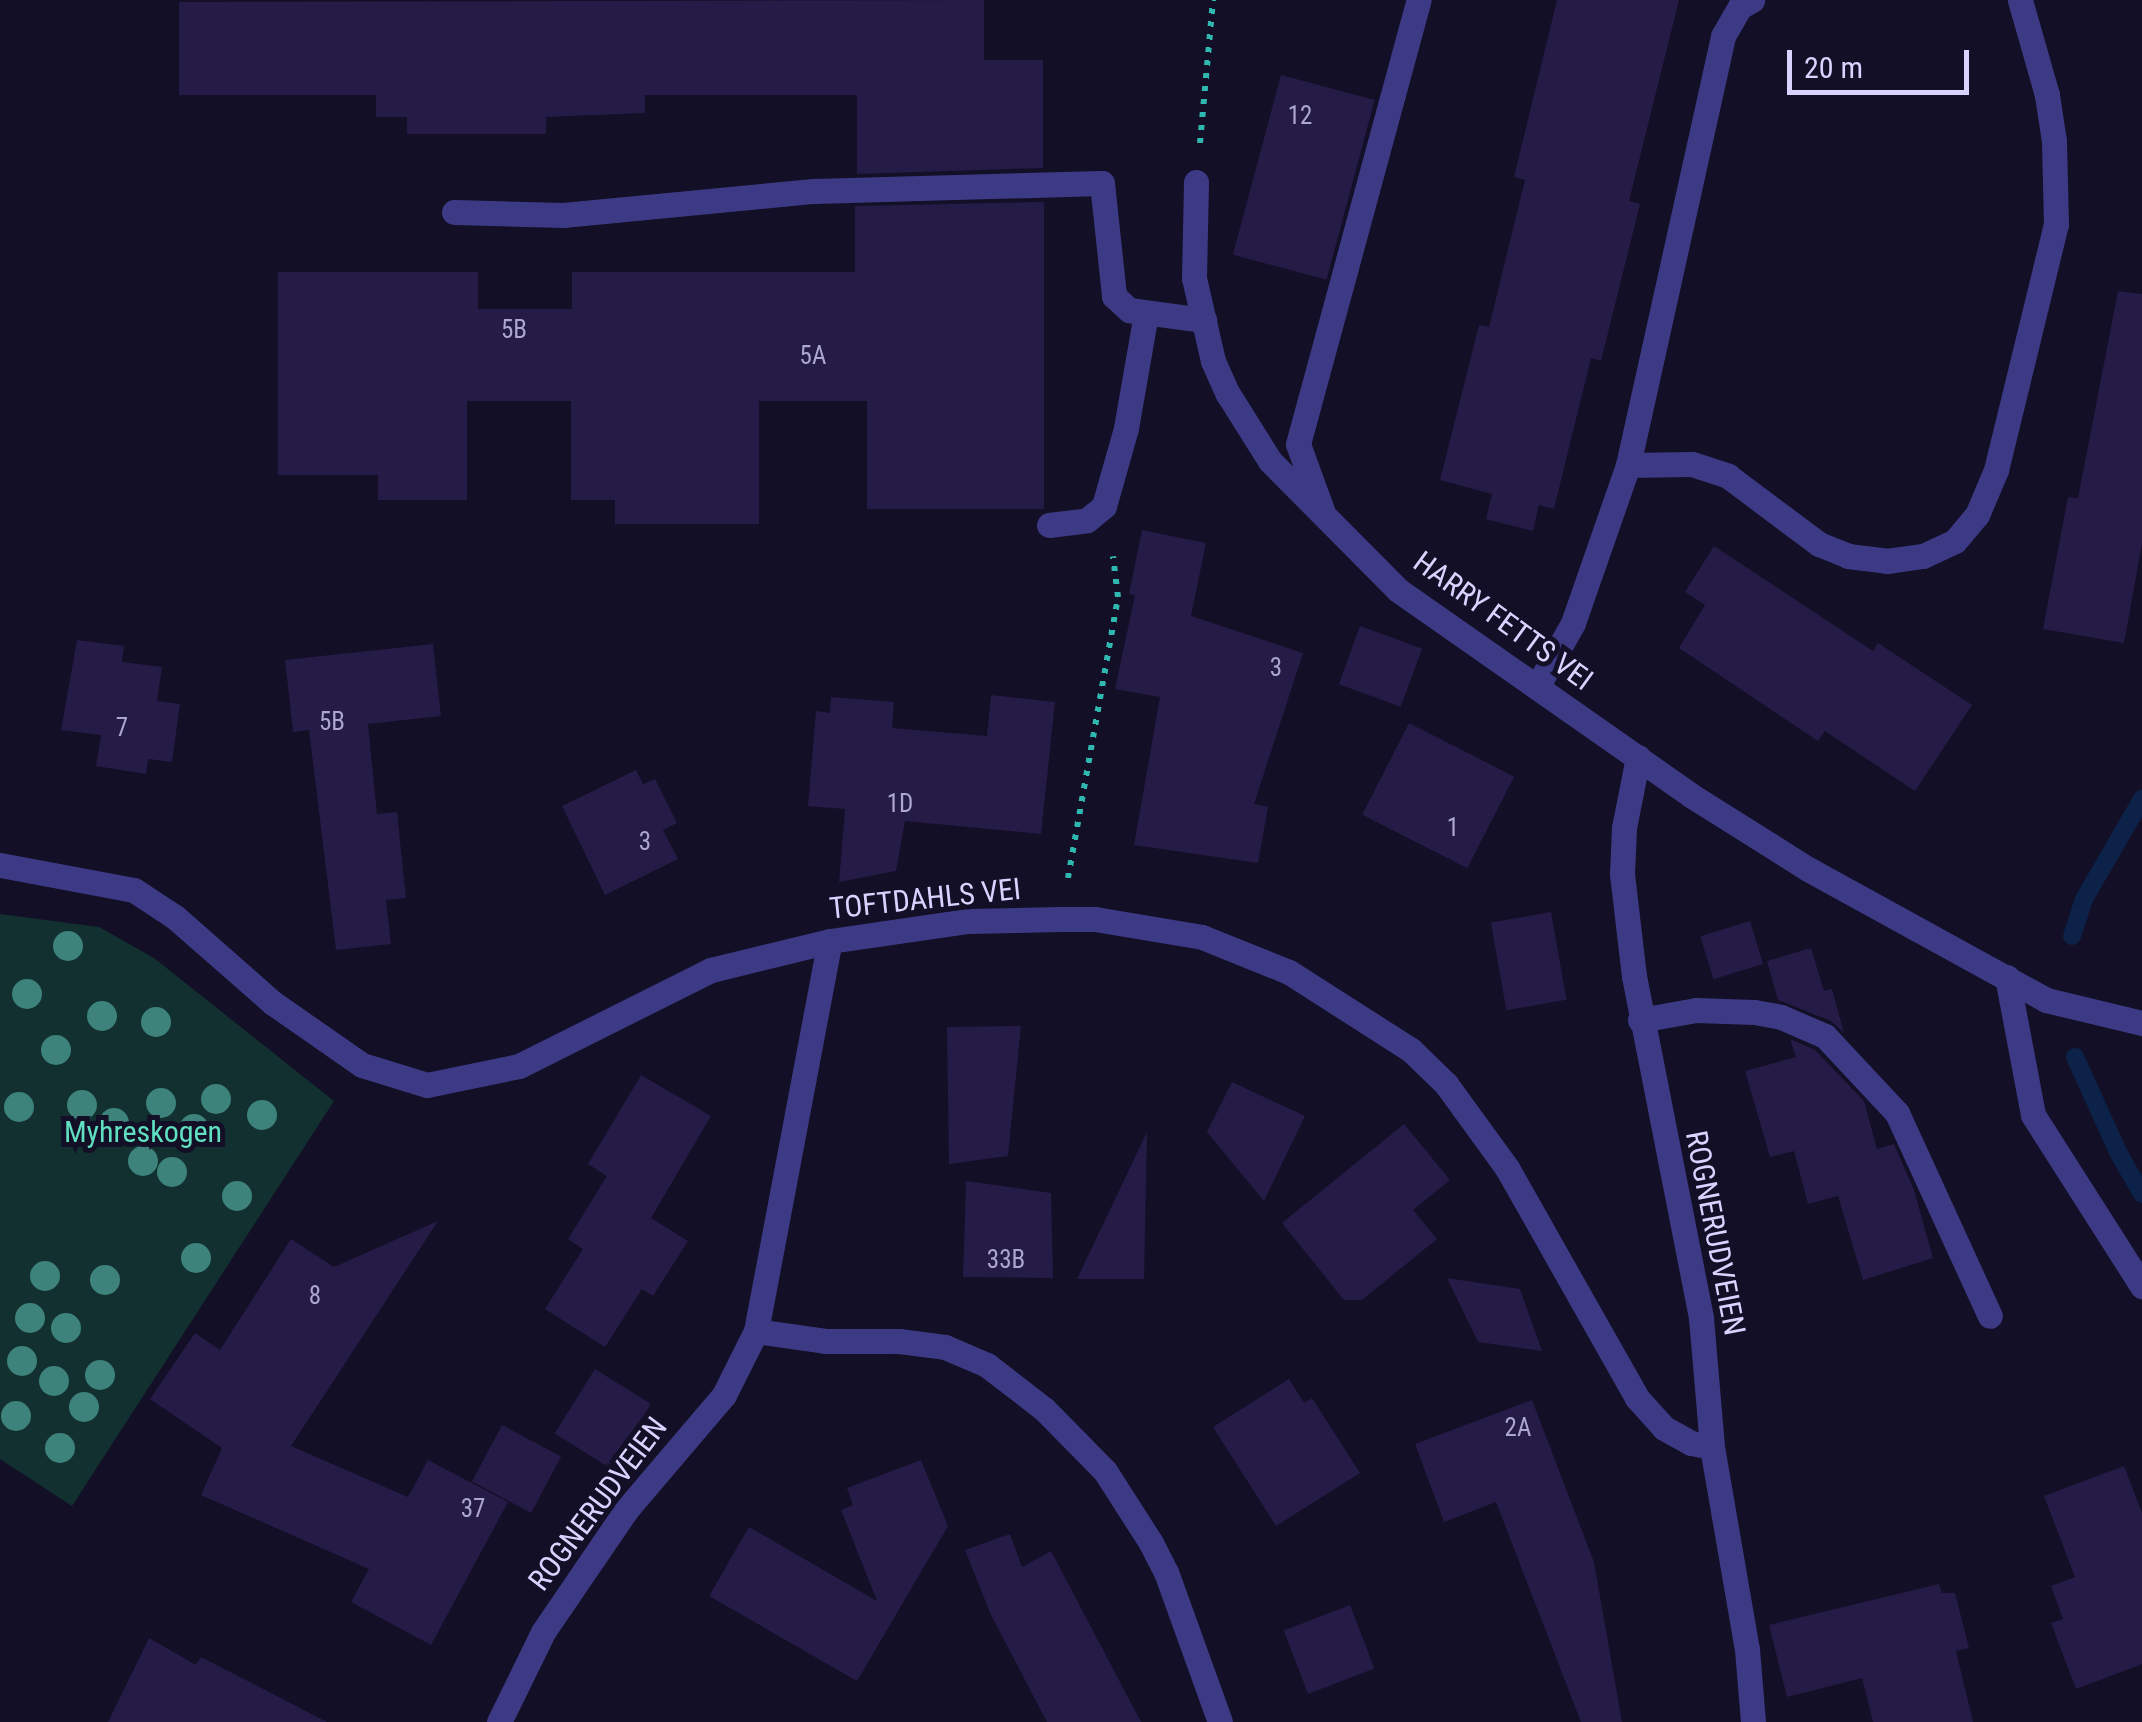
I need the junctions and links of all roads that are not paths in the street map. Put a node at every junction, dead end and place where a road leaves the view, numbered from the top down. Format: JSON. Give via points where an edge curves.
{"nodes":[{"id":1,"x":1419,"y":0,"type":"edge"},
{"id":2,"x":1752,"y":0,"type":"edge"},
{"id":3,"x":2020,"y":0,"type":"edge"},
{"id":4,"x":1196,"y":182,"type":"road end"},
{"id":5,"x":454,"y":212,"type":"dead end"},
{"id":6,"x":1146,"y":313,"type":"junction"},
{"id":7,"x":1204,"y":320,"type":"junction"},
{"id":8,"x":1628,"y":465,"type":"junction"},
{"id":9,"x":1329,"y":523,"type":"junction"},
{"id":10,"x":1049,"y":525,"type":"dead end"},
{"id":11,"x":1538,"y":686,"type":"junction"},
{"id":12,"x":1638,"y":757,"type":"junction"},
{"id":13,"x":0,"y":865,"type":"edge"},
{"id":14,"x":830,"y":941,"type":"junction"},
{"id":15,"x":2007,"y":976,"type":"junction"},
{"id":16,"x":1640,"y":1020,"type":"junction"},
{"id":17,"x":2142,"y":1023,"type":"edge"},
{"id":18,"x":2142,"y":1286,"type":"edge"},
{"id":19,"x":1990,"y":1316,"type":"dead end"},
{"id":20,"x":756,"y":1331,"type":"junction"},
{"id":21,"x":1712,"y":1447,"type":"junction"},
{"id":22,"x":500,"y":1722,"type":"edge"},
{"id":23,"x":1220,"y":1722,"type":"edge"},
{"id":24,"x":1752,"y":1722,"type":"edge"}],
"edges":[{"from":1,"to":9,"type":"street","via":[[1298,444]]},
{"from":2,"to":8,"type":"street","via":[[1723,36]]},
{"from":3,"to":8,"type":"street","via":[[2048,94],[2056,224],[1996,470],[1978,515],[1954,541],[1923,556],[1848,556],[1818,544],[1728,476],[1692,464]]},
{"from":4,"to":7,"type":"street","name":"HARRY FETTS VEI","via":[[1194,278]]},
{"from":5,"to":6,"type":"street","via":[[564,215],[814,190],[1102,184],[1114,296],[1129,310]]},
{"from":6,"to":7,"type":"street"},
{"from":6,"to":10,"type":"street","via":[[1104,506],[1087,520]]},
{"from":7,"to":9,"type":"street","name":"HARRY FETTS VEI","via":[[1228,394],[1270,461]]},
{"from":8,"to":11,"type":"street","via":[[1574,623]]},
{"from":9,"to":11,"type":"street","name":"HARRY FETTS VEI","via":[[1398,590]]},
{"from":11,"to":12,"type":"street","name":"HARRY FETTS VEI"},
{"from":12,"to":15,"type":"street","name":"HARRY FETTS VEI","via":[[1808,870]]},
{"from":12,"to":16,"type":"street","name":"ROGNERUDVEIEN","via":[[1622,874]]},
{"from":13,"to":14,"type":"street","name":"TOFTDAHLS VEI","via":[[134,890],[362,1066],[427,1085],[519,1066],[711,970]]},
{"from":14,"to":20,"type":"street","name":"ROGNERUDVEIEN"},
{"from":14,"to":21,"type":"street","name":"TOFTDAHLS VEI","via":[[967,921],[1095,919],[1202,937],[1289,972],[1410,1050],[1446,1084],[1507,1168],[1637,1398],[1664,1428]]},
{"from":15,"to":17,"type":"street","name":"HARRY FETTS VEI","via":[[2046,1000]]},
{"from":15,"to":18,"type":"street","via":[[2033,1115]]},
{"from":16,"to":19,"type":"street","via":[[1696,1010],[1754,1012],[1825,1036],[1897,1113]]},
{"from":16,"to":21,"type":"street","name":"ROGNERUDVEIEN","via":[[1701,1318]]},
{"from":20,"to":22,"type":"street","name":"ROGNERUDVEIEN","via":[[724,1395],[627,1509],[543,1632]]},
{"from":20,"to":23,"type":"street","via":[[945,1347],[987,1364],[1044,1409],[1104,1470],[1151,1543]]},
{"from":21,"to":24,"type":"street","name":"ROGNERUDVEIEN"}]}
